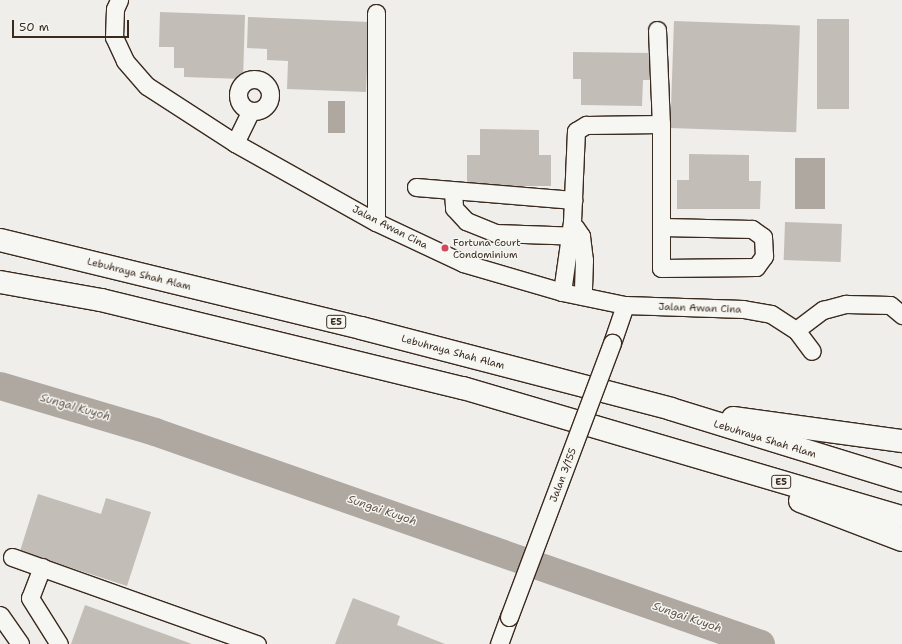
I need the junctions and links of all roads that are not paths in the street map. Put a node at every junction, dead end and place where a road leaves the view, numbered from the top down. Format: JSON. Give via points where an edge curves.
{"nodes":[{"id":1,"x":119,"y":0,"type":"edge"},
{"id":2,"x":376,"y":13,"type":"dead end"},
{"id":3,"x":657,"y":30,"type":"dead end"},
{"id":4,"x":250,"y":112,"type":"dead end"},
{"id":5,"x":661,"y":124,"type":"junction"},
{"id":6,"x":235,"y":143,"type":"junction"},
{"id":7,"x":416,"y":187,"type":"dead end"},
{"id":8,"x":453,"y":192,"type":"junction"},
{"id":9,"x":573,"y":200,"type":"junction"},
{"id":10,"x":376,"y":222,"type":"junction"},
{"id":11,"x":662,"y":227,"type":"junction"},
{"id":12,"x":574,"y":231,"type":"junction"},
{"id":13,"x":0,"y":240,"type":"edge"},
{"id":14,"x":0,"y":282,"type":"edge"},
{"id":15,"x":562,"y":292,"type":"junction"},
{"id":16,"x":583,"y":296,"type":"junction"},
{"id":17,"x":625,"y":305,"type":"junction"},
{"id":18,"x":902,"y":315,"type":"edge"},
{"id":19,"x":796,"y":330,"type":"junction"},
{"id":20,"x":812,"y":351,"type":"dead end"},
{"id":21,"x":671,"y":409,"type":"junction"},
{"id":22,"x":902,"y":441,"type":"edge"},
{"id":23,"x":661,"y":447,"type":"junction"},
{"id":24,"x":902,"y":480,"type":"edge"},
{"id":25,"x":902,"y":517,"type":"edge"},
{"id":26,"x":902,"y":540,"type":"edge"},
{"id":27,"x":12,"y":557,"type":"dead end"},
{"id":28,"x":42,"y":567,"type":"junction"},
{"id":29,"x":0,"y":616,"type":"edge"},
{"id":30,"x":20,"y":644,"type":"edge"},
{"id":31,"x":59,"y":644,"type":"edge"},
{"id":32,"x":257,"y":644,"type":"edge"},
{"id":33,"x":499,"y":644,"type":"edge"}],
"edges":[{"from":1,"to":6,"type":"street","name":"Jalan Awan Cina","via":[[115,9],[114,37],[125,61],[147,86]]},
{"from":2,"to":10,"type":"street"},
{"from":3,"to":5,"type":"street"},
{"from":4,"to":6,"type":"street"},
{"from":5,"to":9,"type":"street","via":[[586,125],[576,131]]},
{"from":5,"to":11,"type":"street"},
{"from":6,"to":10,"type":"street","name":"Jalan Awan Cina"},
{"from":7,"to":8,"type":"street"},
{"from":8,"to":9,"type":"street"},
{"from":8,"to":12,"type":"street","via":[[454,208],[466,221],[495,233]]},
{"from":9,"to":12,"type":"street"},
{"from":10,"to":15,"type":"street","name":"Jalan Awan Cina","via":[[463,263]]},
{"from":11,"to":11,"type":"street","via":[[661,268],[756,267],[764,256],[763,237],[752,229]]},
{"from":12,"to":15,"type":"street"},
{"from":12,"to":16,"type":"street","via":[[584,260]]},
{"from":13,"to":21,"type":"highway","name":"Lebuhraya Shah Alam","number":"E5","via":[[361,328]]},
{"from":14,"to":23,"type":"highway","number":"E5","via":[[101,300],[463,388]]},
{"from":15,"to":16,"type":"street","name":"Jalan Awan Cina"},
{"from":16,"to":17,"type":"street","name":"Jalan Awan Cina"},
{"from":17,"to":19,"type":"street","name":"Jalan Awan Cina","via":[[743,309],[771,314]]},
{"from":17,"to":33,"type":"street","name":"Jalan 3/155","bridge":true},
{"from":18,"to":19,"type":"street","via":[[890,305],[846,304],[823,310]]},
{"from":19,"to":20,"type":"street","name":"Jalan Awan Cina"},
{"from":21,"to":22,"type":"highway"},
{"from":21,"to":24,"type":"highway","name":"Lebuhraya Shah Alam","number":"E5"},
{"from":23,"to":25,"type":"highway","number":"E5"},
{"from":23,"to":26,"type":"highway"},
{"from":27,"to":28,"type":"street"},
{"from":28,"to":31,"type":"street","via":[[30,598]]},
{"from":28,"to":32,"type":"street"},
{"from":29,"to":30,"type":"street"}]}
